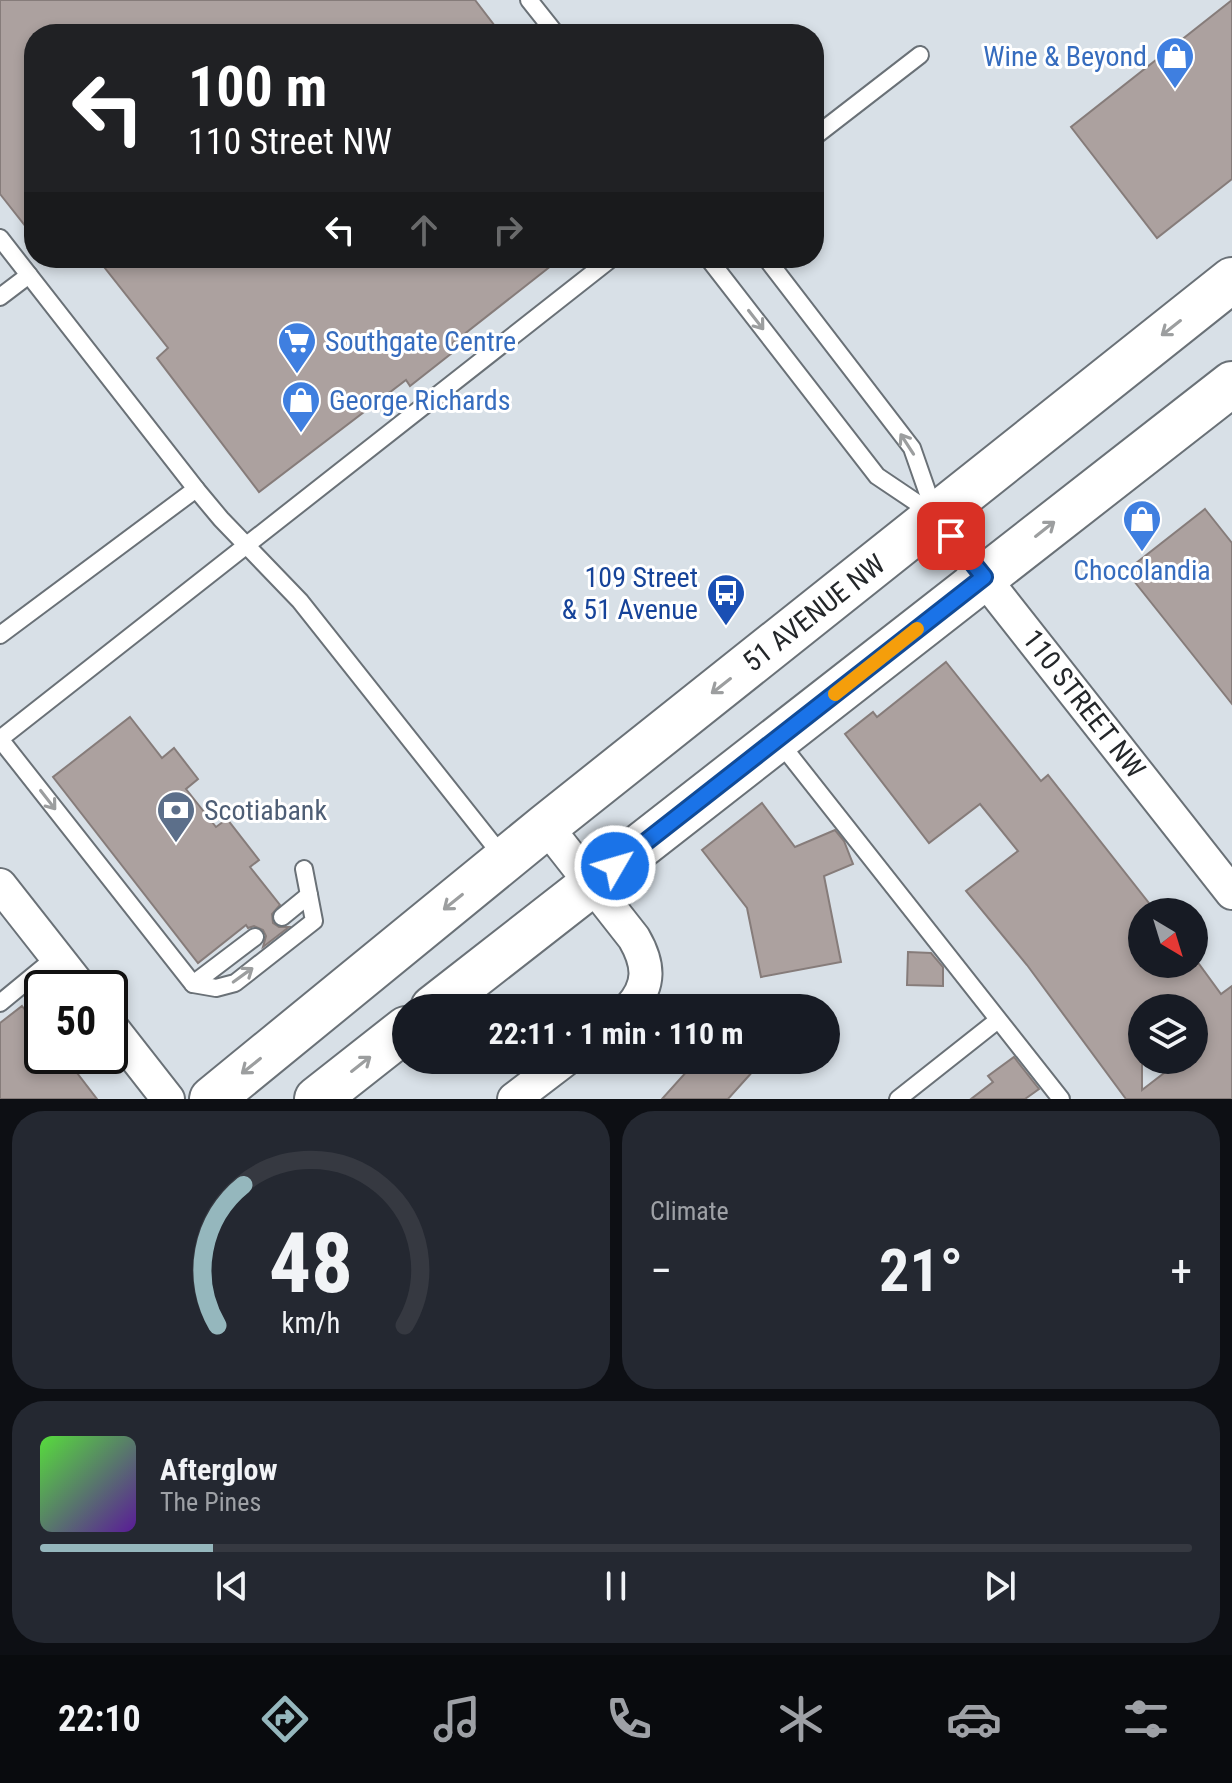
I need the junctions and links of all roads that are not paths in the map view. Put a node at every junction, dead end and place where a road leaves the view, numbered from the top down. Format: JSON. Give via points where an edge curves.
{"nodes":[{"id":1,"x":529,"y":0,"type":"edge"},
{"id":2,"x":548,"y":24,"type":"edge"},
{"id":3,"x":920,"y":55,"type":"dead end"},
{"id":4,"x":824,"y":129,"type":"edge"},
{"id":5,"x":0,"y":238,"type":"edge"},
{"id":6,"x":599,"y":268,"type":"edge"},
{"id":7,"x":716,"y":268,"type":"edge"},
{"id":8,"x":774,"y":268,"type":"edge"},
{"id":9,"x":29,"y":275,"type":"junction"},
{"id":10,"x":1232,"y":280,"type":"edge"},
{"id":11,"x":0,"y":297,"type":"edge"},
{"id":12,"x":1232,"y":384,"type":"edge"},
{"id":13,"x":196,"y":489,"type":"junction"},
{"id":14,"x":935,"y":516,"type":"junction"},
{"id":15,"x":248,"y":546,"type":"junction"},
{"id":16,"x":984,"y":577,"type":"junction"},
{"id":17,"x":0,"y":635,"type":"edge"},
{"id":18,"x":0,"y":739,"type":"edge"},
{"id":19,"x":777,"y":739,"type":"junction"},
{"id":20,"x":546,"y":826,"type":"junction"},
{"id":21,"x":505,"y":859,"type":"junction"},
{"id":22,"x":304,"y":869,"type":"dead end"},
{"id":23,"x":591,"y":884,"type":"junction"},
{"id":24,"x":0,"y":885,"type":"edge"},
{"id":25,"x":1232,"y":893,"type":"edge"},
{"id":26,"x":309,"y":895,"type":"junction"},
{"id":27,"x":282,"y":917,"type":"dead end"},
{"id":28,"x":255,"y":937,"type":"dead end"},
{"id":29,"x":56,"y":957,"type":"junction"},
{"id":30,"x":66,"y":970,"type":"edge"},
{"id":31,"x":193,"y":984,"type":"junction"},
{"id":32,"x":451,"y":994,"type":"edge"},
{"id":33,"x":641,"y":994,"type":"edge"},
{"id":34,"x":0,"y":1003,"type":"edge"},
{"id":35,"x":998,"y":1020,"type":"junction"},
{"id":36,"x":392,"y":1040,"type":"edge"},
{"id":37,"x":128,"y":1048,"type":"edge"},
{"id":38,"x":547,"y":1074,"type":"edge"},
{"id":39,"x":168,"y":1099,"type":"edge"},
{"id":40,"x":212,"y":1099,"type":"edge"},
{"id":41,"x":317,"y":1099,"type":"edge"},
{"id":42,"x":514,"y":1099,"type":"edge"},
{"id":43,"x":898,"y":1099,"type":"edge"},
{"id":44,"x":1061,"y":1099,"type":"edge"}],
"edges":[{"from":1,"to":2,"type":"lane"},
{"from":3,"to":4,"type":"lane"},
{"from":5,"to":9,"type":"lane"},
{"from":6,"to":15,"type":"lane"},
{"from":7,"to":14,"type":"lane","one_way":true,"via":[[877,476]]},
{"from":14,"to":8,"type":"lane","one_way":true,"via":[[912,448]]},
{"from":9,"to":11,"type":"lane"},
{"from":9,"to":13,"type":"lane"},
{"from":10,"to":14,"type":"main road","name":"51 AVENUE NW","one_way":true},
{"from":16,"to":12,"type":"main road","one_way":true},
{"from":13,"to":15,"type":"lane"},
{"from":13,"to":17,"type":"lane"},
{"from":14,"to":16,"type":"street","name":"110 STREET NW"},
{"from":14,"to":20,"type":"main road","name":"51 AVENUE NW","one_way":true},
{"from":15,"to":18,"type":"lane"},
{"from":15,"to":21,"type":"lane","via":[[300,601]]},
{"from":16,"to":19,"type":"main road"},
{"from":16,"to":25,"type":"street","name":"110 STREET NW"},
{"from":18,"to":31,"type":"lane","one_way":true},
{"from":19,"to":23,"type":"main road"},
{"from":19,"to":35,"type":"lane"},
{"from":20,"to":21,"type":"main road","name":"51 AVENUE NW"},
{"from":20,"to":23,"type":"street"},
{"from":21,"to":40,"type":"main road","name":"51 AVENUE NW","one_way":true},
{"from":22,"to":26,"type":"lane"},
{"from":23,"to":32,"type":"main road"},
{"from":23,"to":33,"type":"street","via":[[643,954],[647,981]]},
{"from":24,"to":29,"type":"street"},
{"from":26,"to":27,"type":"lane"},
{"from":31,"to":26,"type":"lane","one_way":true,"via":[[216,988],[235,983],[314,921]]},
{"from":28,"to":31,"type":"lane"},
{"from":29,"to":30,"type":"street"},
{"from":29,"to":34,"type":"lane"},
{"from":35,"to":43,"type":"lane"},
{"from":35,"to":44,"type":"lane"},
{"from":41,"to":36,"type":"main road","one_way":true},
{"from":37,"to":39,"type":"street"},
{"from":38,"to":42,"type":"street"}]}
